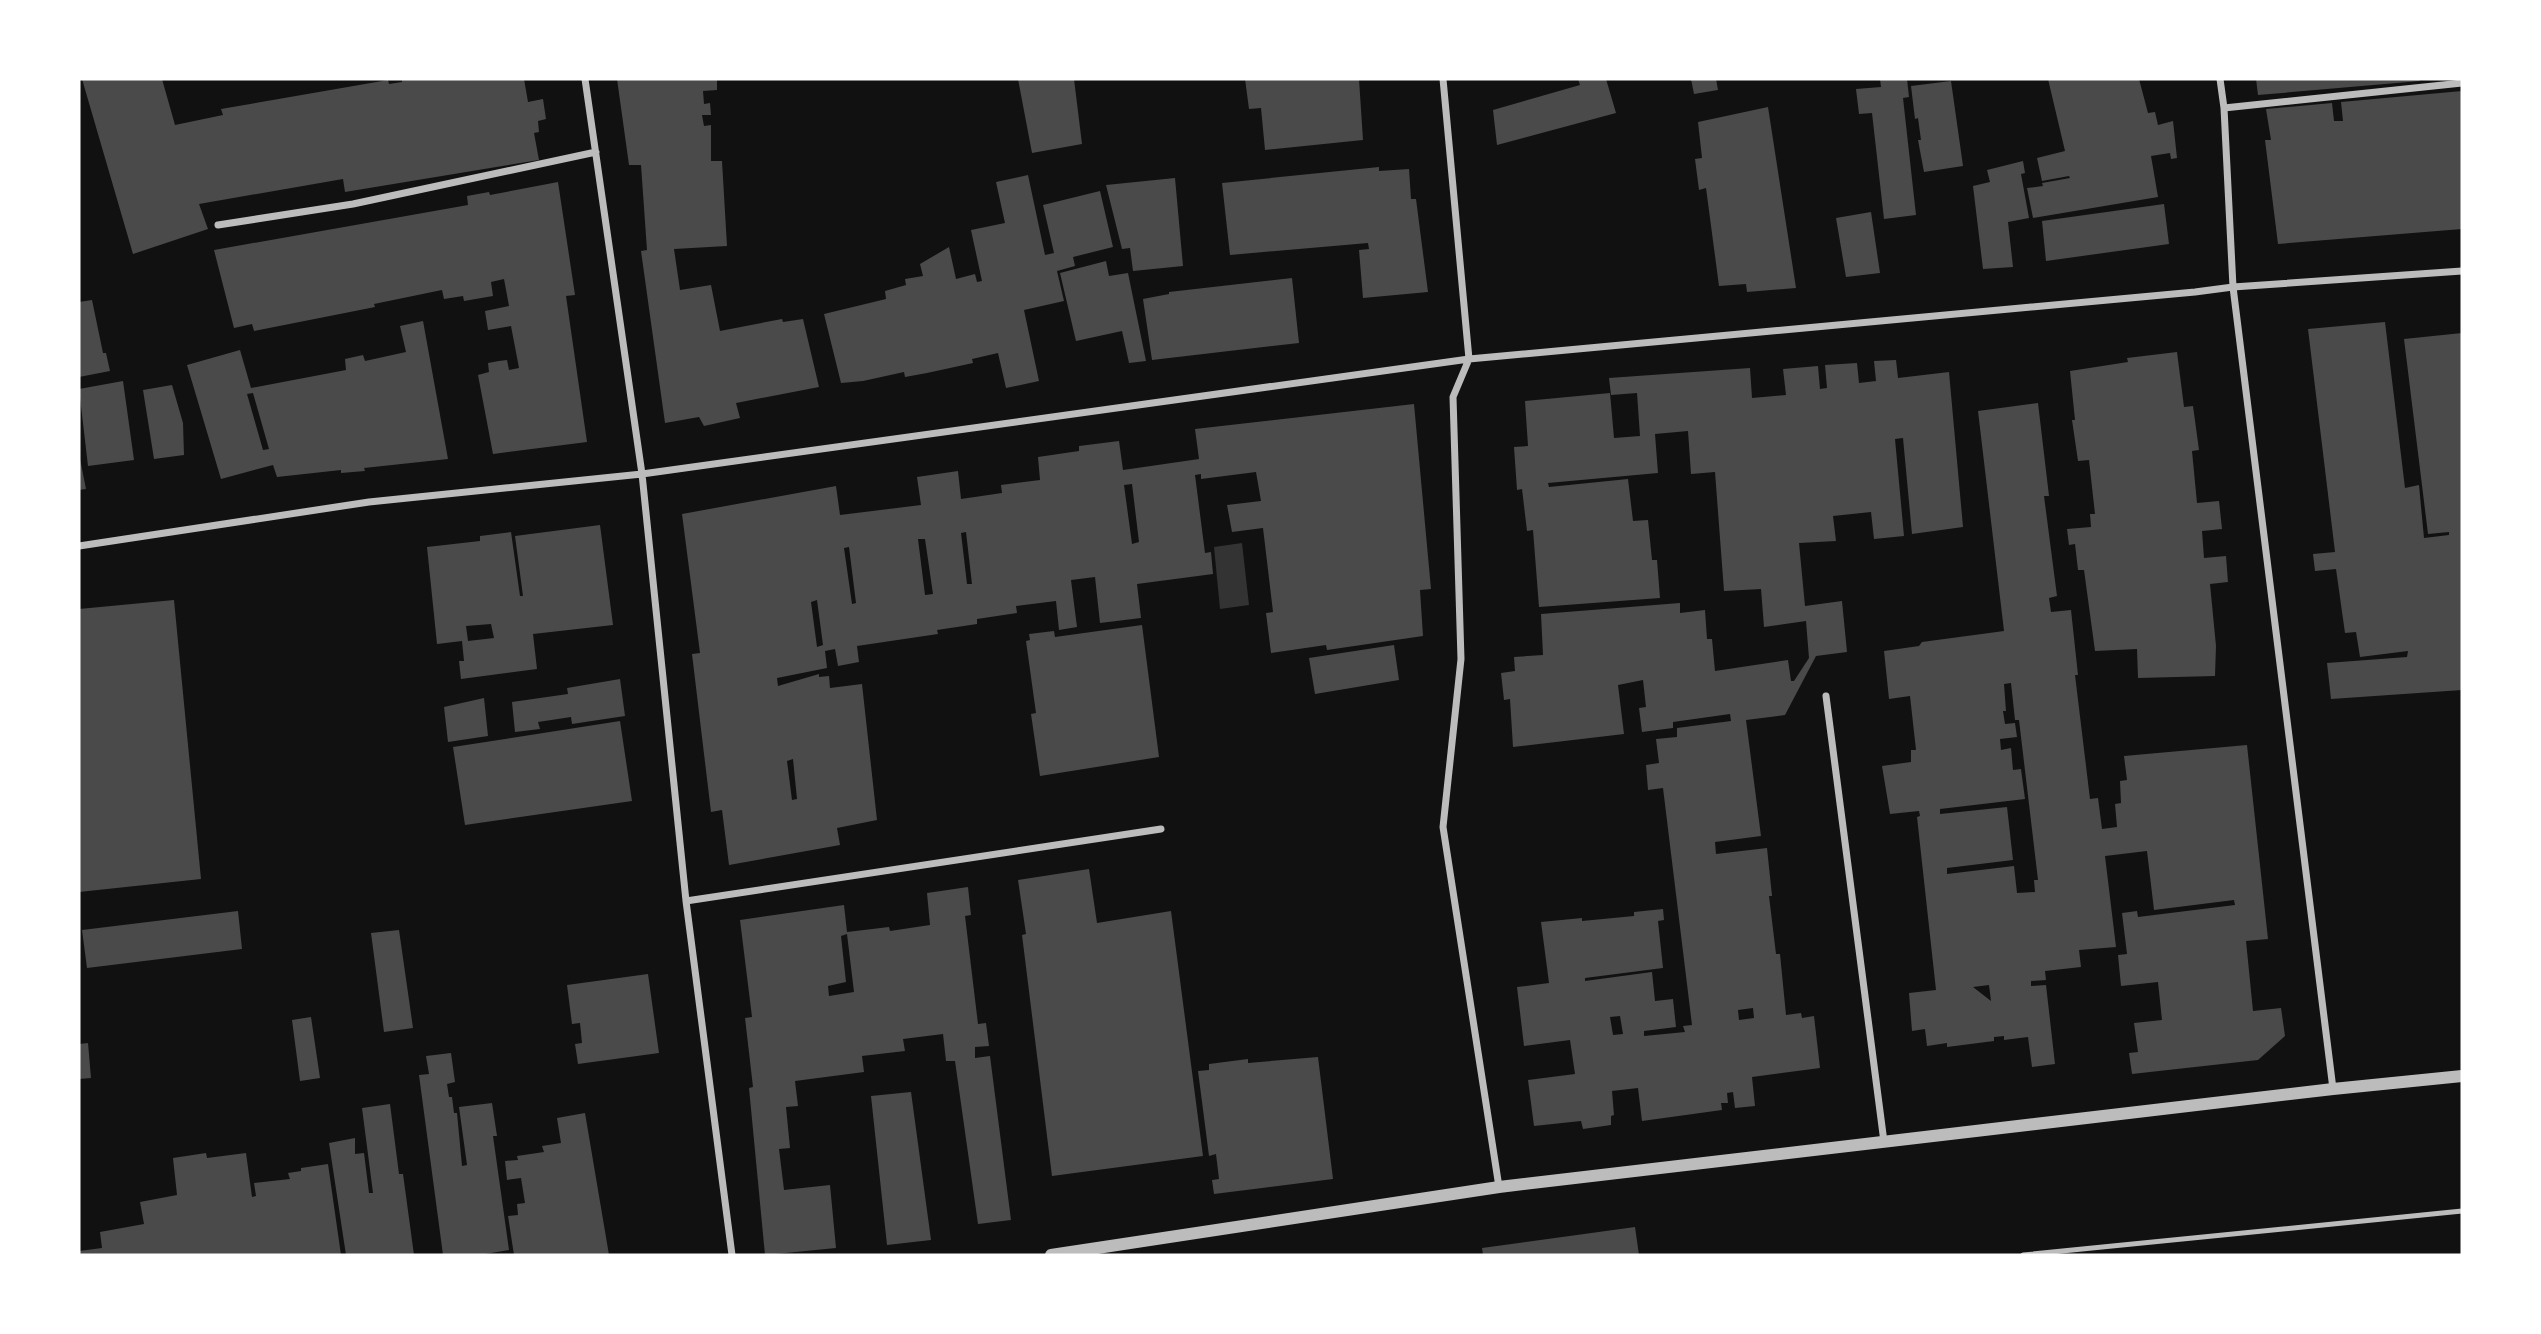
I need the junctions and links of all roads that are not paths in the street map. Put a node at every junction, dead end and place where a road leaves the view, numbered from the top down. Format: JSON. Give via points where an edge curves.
{"nodes":[{"id":1,"x":585,"y":79,"type":"edge"},
{"id":2,"x":1443,"y":79,"type":"edge"},
{"id":3,"x":2220,"y":79,"type":"edge"},
{"id":4,"x":2462,"y":83,"type":"edge"},
{"id":5,"x":2224,"y":108,"type":"junction"},
{"id":6,"x":596,"y":152,"type":"junction"},
{"id":7,"x":218,"y":225,"type":"dead end"},
{"id":8,"x":2462,"y":271,"type":"edge"},
{"id":9,"x":2233,"y":287,"type":"junction"},
{"id":10,"x":1469,"y":359,"type":"junction"},
{"id":11,"x":642,"y":474,"type":"junction"},
{"id":12,"x":79,"y":546,"type":"edge"},
{"id":13,"x":1826,"y":696,"type":"dead end"},
{"id":14,"x":1161,"y":829,"type":"dead end"},
{"id":15,"x":686,"y":901,"type":"junction"},
{"id":16,"x":2462,"y":1076,"type":"edge"},
{"id":17,"x":2333,"y":1089,"type":"junction"},
{"id":18,"x":1884,"y":1142,"type":"junction"},
{"id":19,"x":1499,"y":1187,"type":"junction"},
{"id":20,"x":2462,"y":1211,"type":"edge"},
{"id":21,"x":732,"y":1255,"type":"edge"},
{"id":22,"x":1051,"y":1255,"type":"edge"},
{"id":23,"x":2023,"y":1255,"type":"edge"}],
"edges":[{"from":1,"to":6,"type":"street"},
{"from":2,"to":10,"type":"street"},
{"from":3,"to":5,"type":"street"},
{"from":4,"to":5,"type":"street"},
{"from":5,"to":9,"type":"street"},
{"from":6,"to":7,"type":"street","via":[[353,204]]},
{"from":6,"to":11,"type":"street"},
{"from":8,"to":9,"type":"street"},
{"from":9,"to":10,"type":"street"},
{"from":9,"to":17,"type":"street"},
{"from":10,"to":11,"type":"street"},
{"from":10,"to":19,"type":"street","via":[[1453,397],[1461,659],[1443,827]]},
{"from":11,"to":12,"type":"street","via":[[369,502]]},
{"from":11,"to":15,"type":"street"},
{"from":13,"to":18,"type":"street"},
{"from":14,"to":15,"type":"street"},
{"from":15,"to":21,"type":"street"},
{"from":16,"to":17,"type":"street"},
{"from":17,"to":18,"type":"street"},
{"from":18,"to":19,"type":"street"},
{"from":19,"to":22,"type":"street"},
{"from":20,"to":23,"type":"lane"}]}
